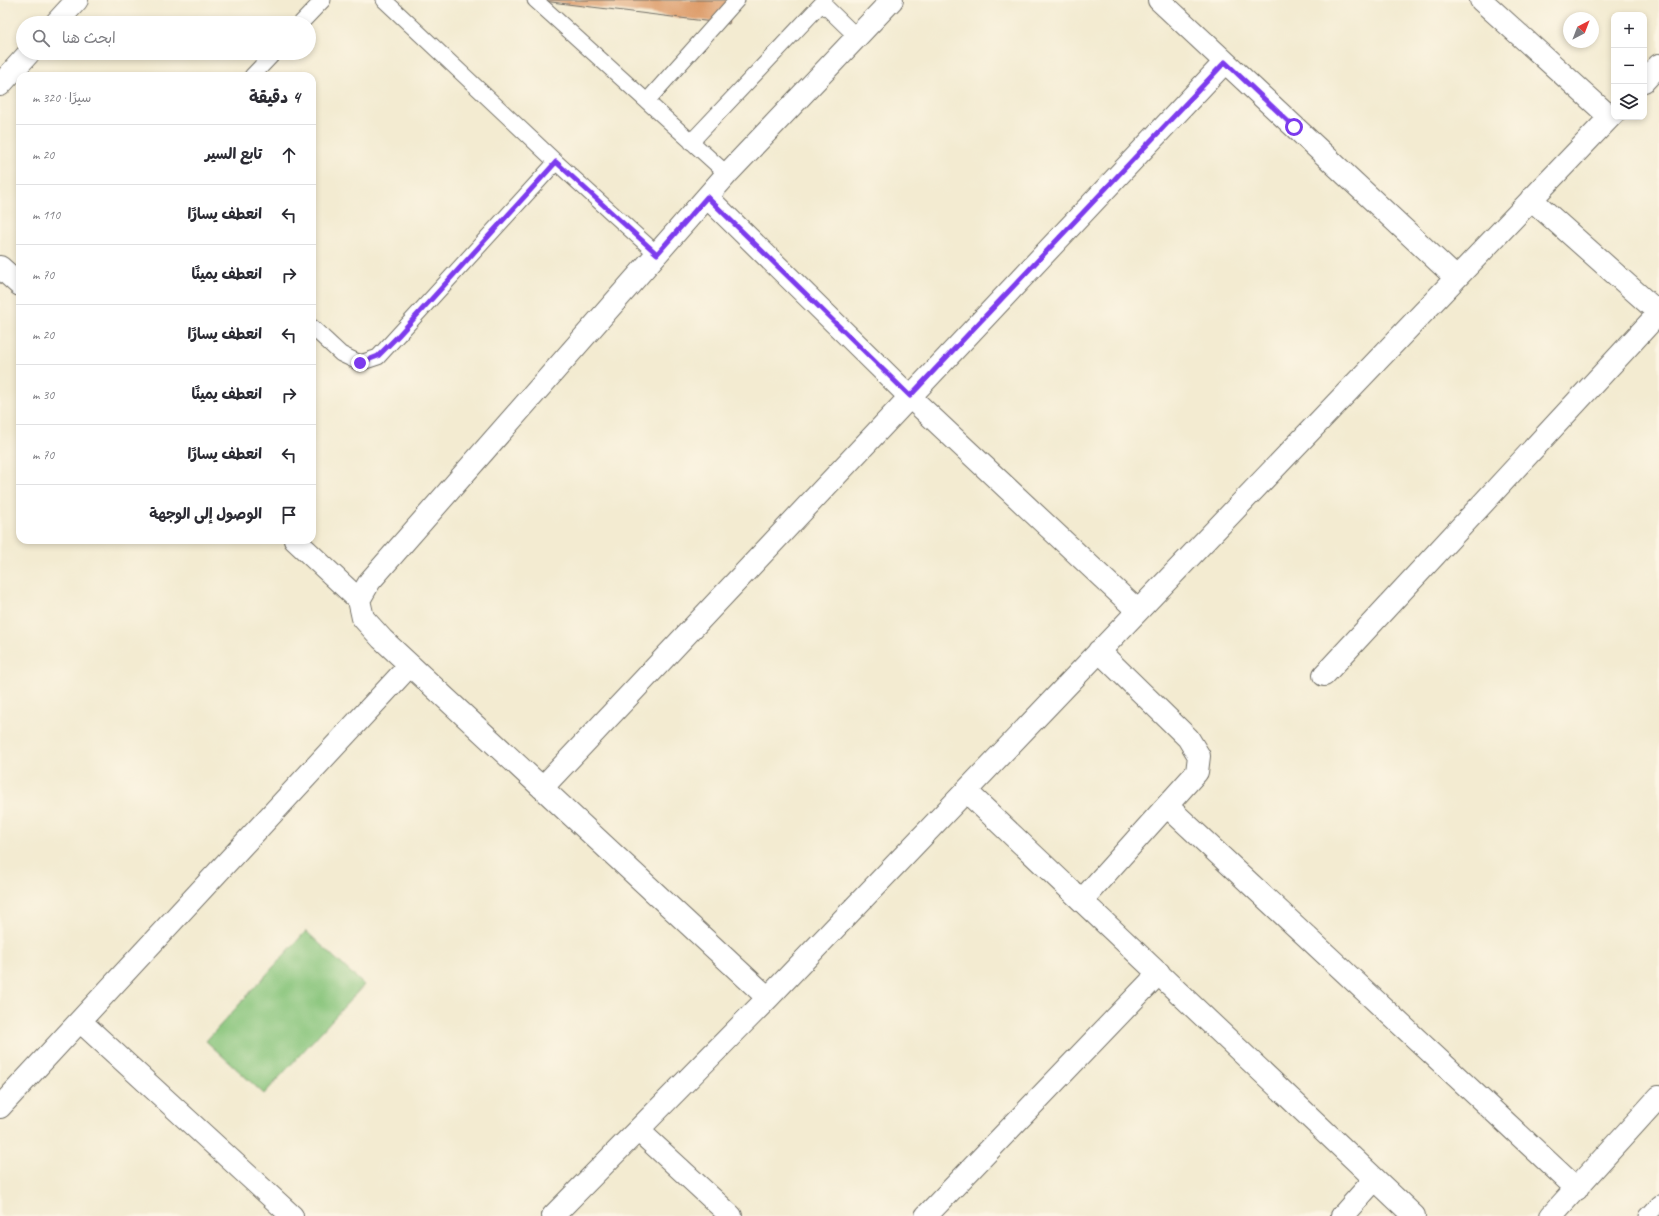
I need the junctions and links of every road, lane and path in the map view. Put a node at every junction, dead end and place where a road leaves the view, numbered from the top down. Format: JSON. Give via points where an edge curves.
{"nodes":[{"id":1,"x":77,"y":0,"type":"edge"},
{"id":2,"x":323,"y":0,"type":"edge"},
{"id":3,"x":384,"y":0,"type":"edge"},
{"id":4,"x":535,"y":0,"type":"edge"},
{"id":5,"x":737,"y":0,"type":"edge"},
{"id":6,"x":892,"y":0,"type":"edge"},
{"id":7,"x":1159,"y":0,"type":"edge"},
{"id":8,"x":1481,"y":0,"type":"edge"},
{"id":9,"x":824,"y":2,"type":"edge"},
{"id":10,"x":62,"y":16,"type":"edge"},
{"id":11,"x":308,"y":16,"type":"edge"},
{"id":12,"x":857,"y":37,"type":"junction"},
{"id":13,"x":22,"y":60,"type":"edge"},
{"id":14,"x":267,"y":60,"type":"edge"},
{"id":15,"x":1225,"y":62,"type":"junction"},
{"id":16,"x":1659,"y":65,"type":"edge"},
{"id":17,"x":256,"y":72,"type":"edge"},
{"id":18,"x":1647,"y":78,"type":"edge"},
{"id":19,"x":0,"y":84,"type":"edge"},
{"id":20,"x":647,"y":101,"type":"junction"},
{"id":21,"x":1611,"y":114,"type":"edge"},
{"id":22,"x":1611,"y":116,"type":"edge"},
{"id":23,"x":692,"y":142,"type":"junction"},
{"id":24,"x":556,"y":162,"type":"junction"},
{"id":25,"x":727,"y":174,"type":"junction"},
{"id":26,"x":707,"y":197,"type":"junction"},
{"id":27,"x":1531,"y":199,"type":"junction"},
{"id":28,"x":657,"y":254,"type":"junction"},
{"id":29,"x":0,"y":267,"type":"edge"},
{"id":30,"x":1456,"y":278,"type":"junction"},
{"id":31,"x":16,"y":282,"type":"edge"},
{"id":32,"x":316,"y":331,"type":"edge"},
{"id":33,"x":910,"y":396,"type":"junction"},
{"id":34,"x":299,"y":544,"type":"edge"},
{"id":35,"x":360,"y":600,"type":"junction"},
{"id":36,"x":1138,"y":611,"type":"junction"},
{"id":37,"x":1099,"y":651,"type":"junction"},
{"id":38,"x":410,"y":665,"type":"junction"},
{"id":39,"x":1324,"y":675,"type":"dead end"},
{"id":40,"x":542,"y":788,"type":"junction"},
{"id":41,"x":966,"y":791,"type":"junction"},
{"id":42,"x":1167,"y":806,"type":"junction"},
{"id":43,"x":1082,"y":900,"type":"junction"},
{"id":44,"x":1159,"y":974,"type":"junction"},
{"id":45,"x":768,"y":998,"type":"junction"},
{"id":46,"x":80,"y":1021,"type":"junction"},
{"id":47,"x":1659,"y":1097,"type":"edge"},
{"id":48,"x":0,"y":1107,"type":"edge"},
{"id":49,"x":638,"y":1130,"type":"junction"},
{"id":50,"x":1375,"y":1179,"type":"junction"},
{"id":51,"x":1577,"y":1189,"type":"junction"},
{"id":52,"x":1659,"y":1203,"type":"edge"},
{"id":53,"x":292,"y":1216,"type":"edge"},
{"id":54,"x":553,"y":1216,"type":"edge"},
{"id":55,"x":731,"y":1216,"type":"edge"},
{"id":56,"x":926,"y":1216,"type":"edge"},
{"id":57,"x":1342,"y":1216,"type":"edge"},
{"id":58,"x":1414,"y":1216,"type":"edge"},
{"id":59,"x":1551,"y":1216,"type":"edge"},
{"id":60,"x":1647,"y":1216,"type":"edge"}],
"edges":[{"from":1,"to":10,"type":"street"},
{"from":2,"to":11,"type":"lane"},
{"from":3,"to":24,"type":"lane"},
{"from":4,"to":20,"type":"lane"},
{"from":5,"to":20,"type":"lane"},
{"from":6,"to":12,"type":"street"},
{"from":7,"to":15,"type":"street"},
{"from":8,"to":21,"type":"street"},
{"from":9,"to":12,"type":"lane"},
{"from":9,"to":23,"type":"lane"},
{"from":12,"to":25,"type":"street"},
{"from":13,"to":19,"type":"street"},
{"from":14,"to":17,"type":"lane"},
{"from":15,"to":30,"type":"street"},
{"from":15,"to":33,"type":"street"},
{"from":16,"to":18,"type":"street"},
{"from":20,"to":23,"type":"lane"},
{"from":22,"to":27,"type":"street"},
{"from":23,"to":25,"type":"lane"},
{"from":24,"to":28,"type":"lane"},
{"from":24,"to":32,"type":"lane","via":[[378,356],[360,363],[341,354]]},
{"from":25,"to":26,"type":"street"},
{"from":26,"to":28,"type":"street"},
{"from":26,"to":33,"type":"street"},
{"from":27,"to":30,"type":"street"},
{"from":27,"to":39,"type":"street","via":[[1659,313]]},
{"from":28,"to":35,"type":"street","via":[[370,581]]},
{"from":29,"to":31,"type":"street"},
{"from":30,"to":36,"type":"street"},
{"from":33,"to":36,"type":"street"},
{"from":33,"to":40,"type":"street"},
{"from":34,"to":35,"type":"street"},
{"from":35,"to":38,"type":"street","via":[[363,618]]},
{"from":36,"to":37,"type":"street"},
{"from":37,"to":41,"type":"street"},
{"from":37,"to":42,"type":"street","via":[[1188,738],[1200,756],[1197,772]]},
{"from":38,"to":40,"type":"street"},
{"from":38,"to":46,"type":"street"},
{"from":40,"to":45,"type":"street"},
{"from":41,"to":43,"type":"street"},
{"from":41,"to":45,"type":"street"},
{"from":42,"to":43,"type":"street"},
{"from":42,"to":51,"type":"street"},
{"from":43,"to":44,"type":"street"},
{"from":44,"to":50,"type":"street"},
{"from":44,"to":56,"type":"street"},
{"from":45,"to":49,"type":"street"},
{"from":46,"to":48,"type":"street"},
{"from":46,"to":53,"type":"street"},
{"from":47,"to":51,"type":"street"},
{"from":49,"to":54,"type":"street"},
{"from":49,"to":55,"type":"street"},
{"from":50,"to":57,"type":"street"},
{"from":50,"to":58,"type":"street"},
{"from":51,"to":59,"type":"street"},
{"from":52,"to":60,"type":"lane"}]}
